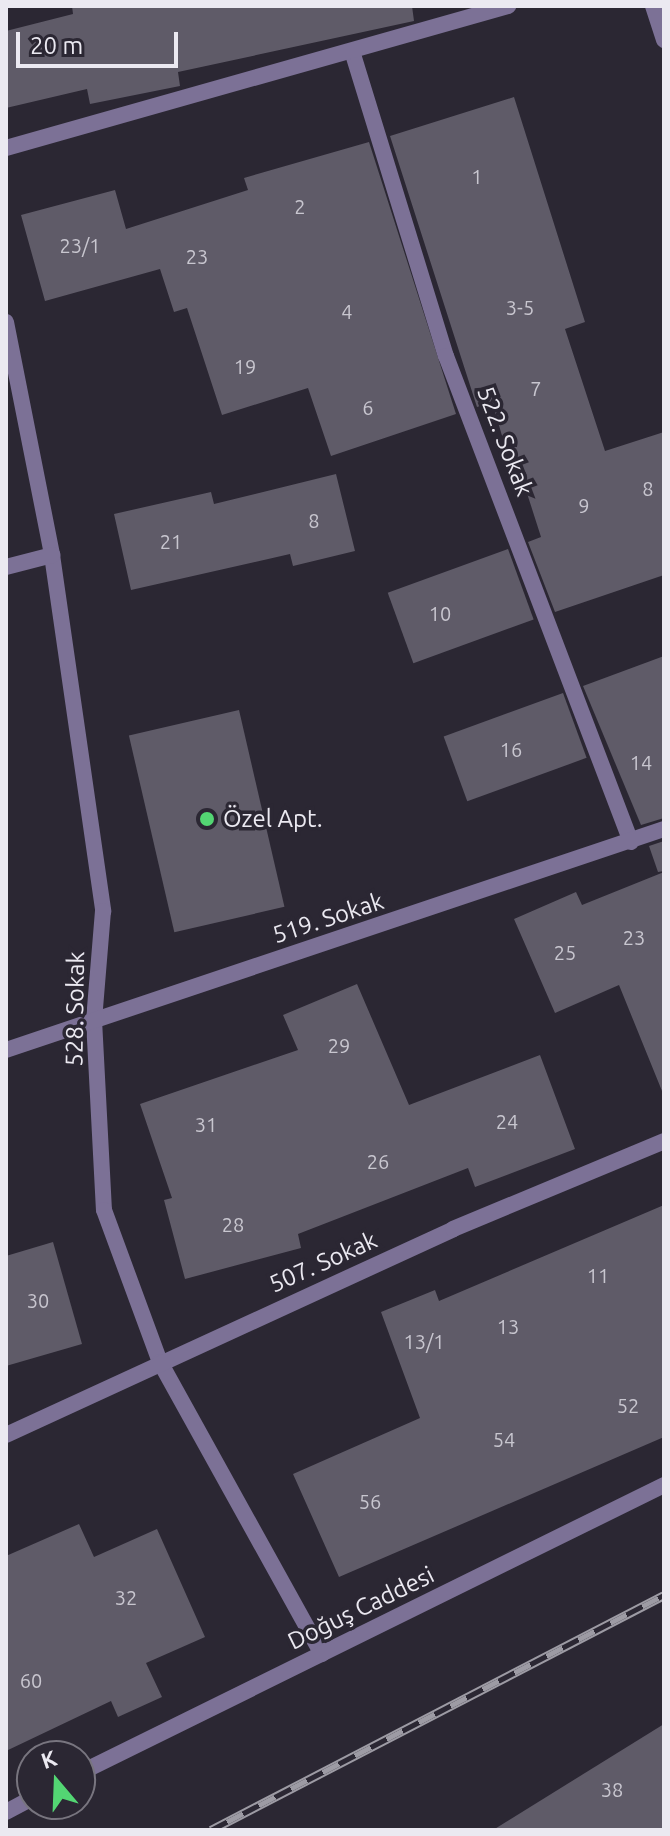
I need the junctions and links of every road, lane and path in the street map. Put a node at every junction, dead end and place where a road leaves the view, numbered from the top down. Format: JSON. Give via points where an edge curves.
{"nodes":[{"id":1,"x":506,"y":6,"type":"edge"},
{"id":2,"x":653,"y":6,"type":"edge"},
{"id":3,"x":664,"y":40,"type":"edge"},
{"id":4,"x":352,"y":51,"type":"junction"},
{"id":5,"x":6,"y":148,"type":"edge"},
{"id":6,"x":6,"y":322,"type":"edge"},
{"id":7,"x":52,"y":555,"type":"junction"},
{"id":8,"x":6,"y":567,"type":"edge"},
{"id":9,"x":664,"y":829,"type":"edge"},
{"id":10,"x":631,"y":842,"type":"junction"},
{"id":11,"x":94,"y":1020,"type":"junction"},
{"id":12,"x":6,"y":1050,"type":"edge"},
{"id":13,"x":664,"y":1141,"type":"edge"},
{"id":14,"x":160,"y":1362,"type":"junction"},
{"id":15,"x":6,"y":1435,"type":"edge"},
{"id":16,"x":664,"y":1485,"type":"edge"},
{"id":17,"x":322,"y":1654,"type":"junction"},
{"id":18,"x":96,"y":1765,"type":"edge"}],
"edges":[{"from":1,"to":4,"type":"street"},
{"from":2,"to":3,"type":"street"},
{"from":4,"to":5,"type":"street"},
{"from":4,"to":10,"type":"street","name":"522. Sokak","via":[[446,356]]},
{"from":6,"to":7,"type":"street","name":"528. Sokak"},
{"from":7,"to":8,"type":"street"},
{"from":7,"to":11,"type":"street","name":"528. Sokak","via":[[103,911]]},
{"from":9,"to":10,"type":"street","name":"519. Sokak"},
{"from":10,"to":11,"type":"street","name":"519. Sokak"},
{"from":11,"to":12,"type":"street","name":"519. Sokak"},
{"from":11,"to":14,"type":"street","name":"528. Sokak","via":[[104,1210]]},
{"from":13,"to":14,"type":"street","name":"507. Sokak"},
{"from":14,"to":15,"type":"street","name":"507. Sokak"},
{"from":14,"to":17,"type":"street","name":"528. Sokak"},
{"from":16,"to":17,"type":"street","name":"Doğuş Caddesi"},
{"from":17,"to":18,"type":"street","name":"Doğuş Caddesi"}]}
